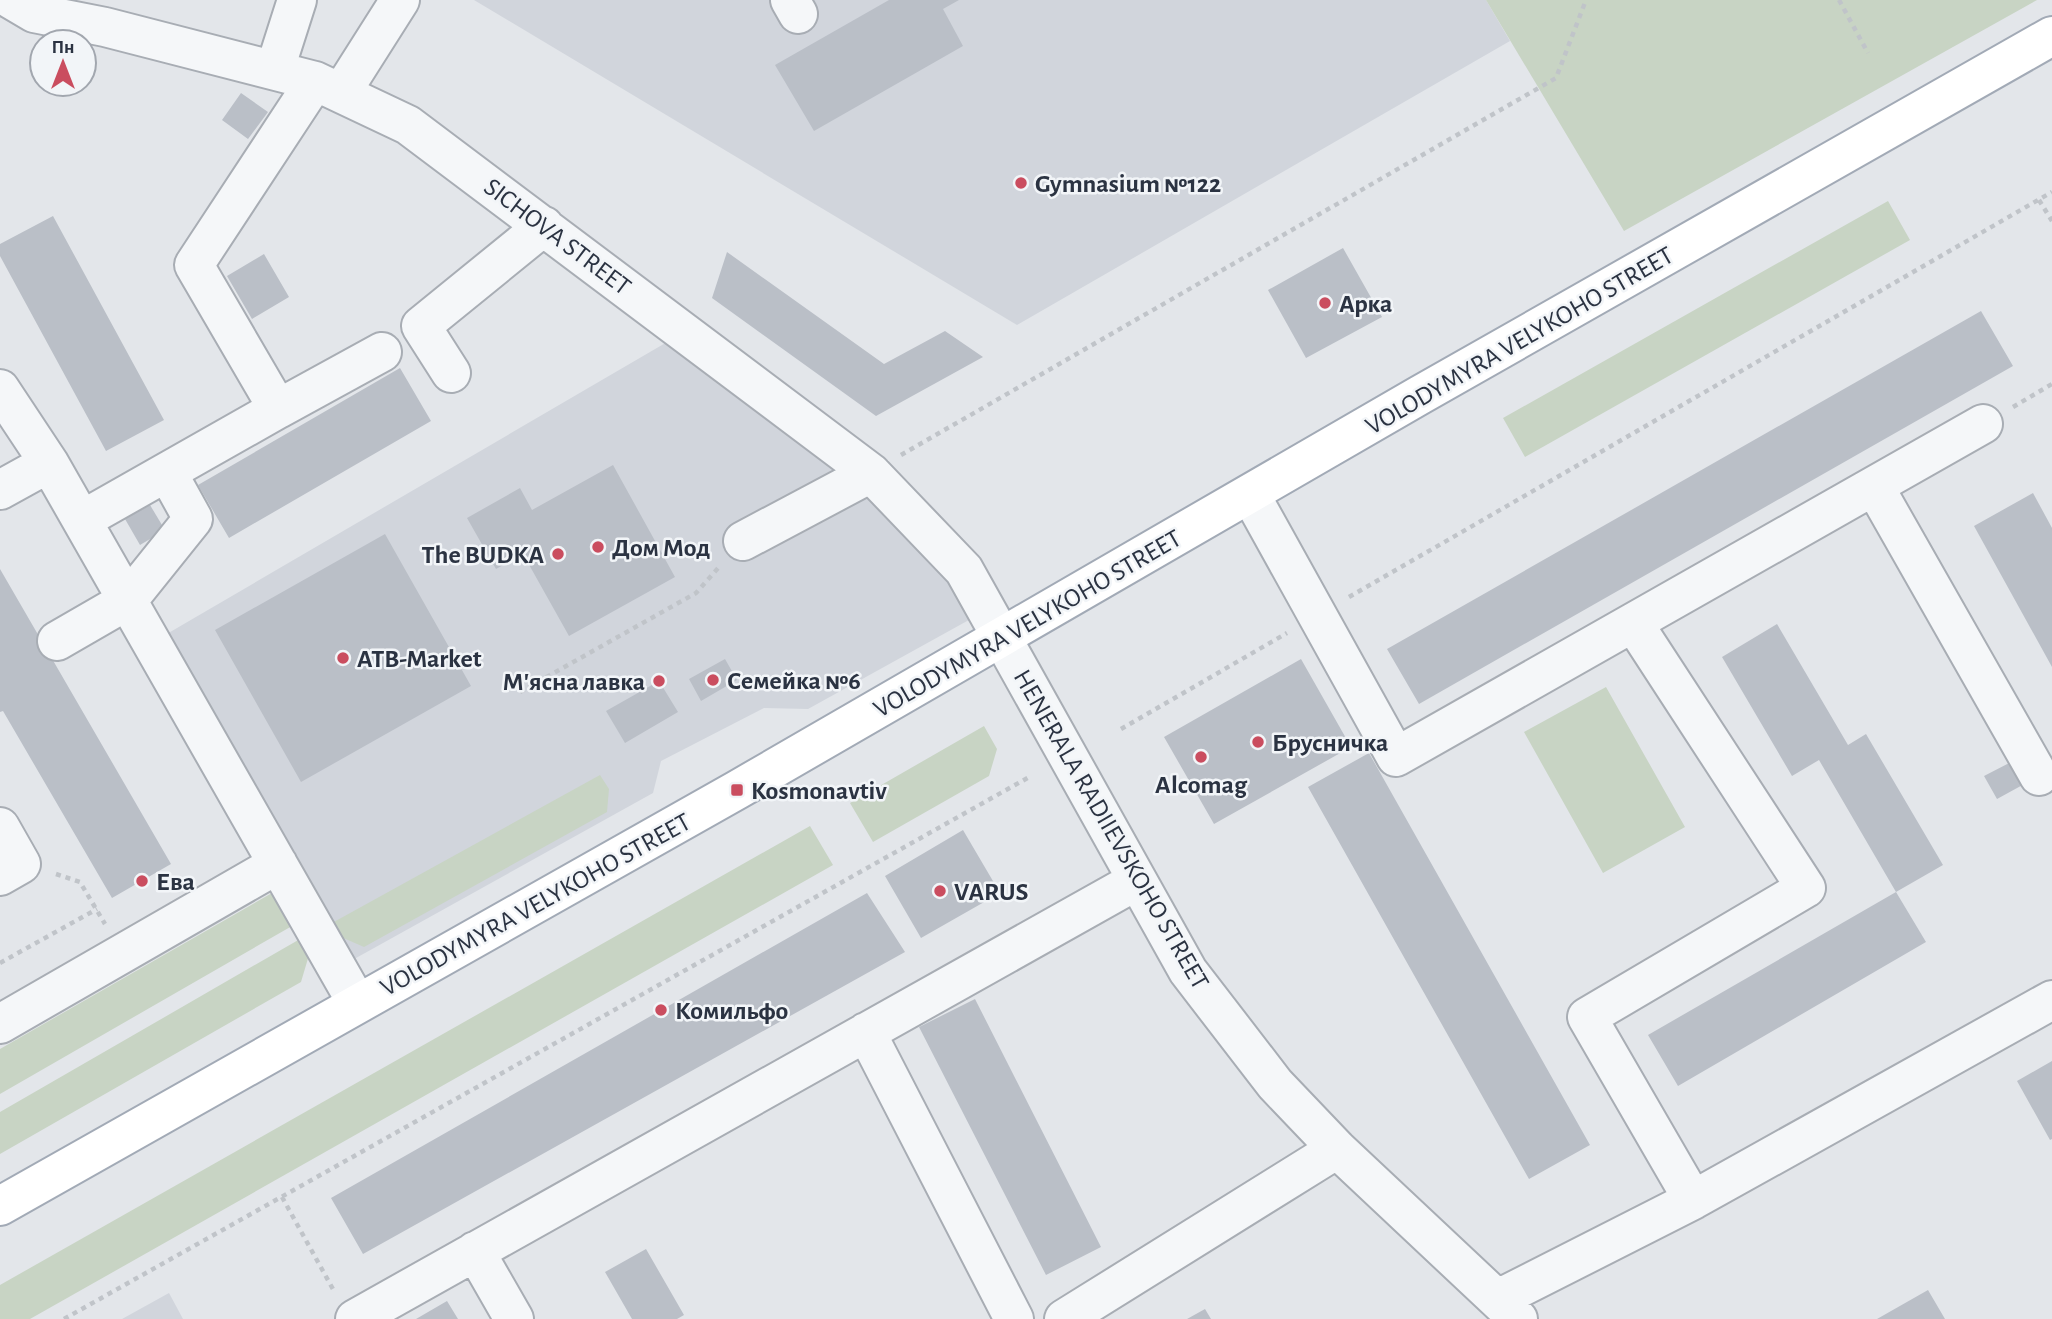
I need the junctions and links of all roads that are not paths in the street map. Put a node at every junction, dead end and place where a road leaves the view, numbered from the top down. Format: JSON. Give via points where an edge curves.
{"nodes":[{"id":1,"x":12,"y":0,"type":"edge"},
{"id":2,"x":297,"y":0,"type":"edge"},
{"id":3,"x":400,"y":0,"type":"edge"},
{"id":4,"x":2052,"y":36,"type":"edge"},
{"id":5,"x":275,"y":69,"type":"junction"},
{"id":6,"x":328,"y":87,"type":"junction"},
{"id":7,"x":544,"y":226,"type":"junction"},
{"id":8,"x":382,"y":352,"type":"dead end"},
{"id":9,"x":451,"y":373,"type":"dead end"},
{"id":10,"x":0,"y":390,"type":"edge"},
{"id":11,"x":278,"y":410,"type":"junction"},
{"id":12,"x":1983,"y":424,"type":"road end"},
{"id":13,"x":49,"y":463,"type":"junction"},
{"id":14,"x":167,"y":472,"type":"junction"},
{"id":15,"x":871,"y":473,"type":"junction"},
{"id":16,"x":1874,"y":486,"type":"junction"},
{"id":17,"x":0,"y":490,"type":"edge"},
{"id":18,"x":1250,"y":494,"type":"junction"},
{"id":19,"x":82,"y":520,"type":"junction"},
{"id":20,"x":743,"y":541,"type":"road end"},
{"id":21,"x":128,"y":600,"type":"junction"},
{"id":22,"x":1634,"y":624,"type":"junction"},
{"id":23,"x":1003,"y":637,"type":"junction"},
{"id":24,"x":57,"y":641,"type":"dead end"},
{"id":25,"x":2039,"y":776,"type":"dead end"},
{"id":26,"x":0,"y":827,"type":"edge"},
{"id":27,"x":278,"y":864,"type":"junction"},
{"id":28,"x":11,"y":870,"type":"edge"},
{"id":29,"x":1136,"y":881,"type":"junction"},
{"id":30,"x":2052,"y":1000,"type":"edge"},
{"id":31,"x":357,"y":1003,"type":"junction"},
{"id":32,"x":0,"y":1024,"type":"edge"},
{"id":33,"x":866,"y":1032,"type":"junction"},
{"id":34,"x":1337,"y":1149,"type":"junction"},
{"id":35,"x":1693,"y":1200,"type":"junction"},
{"id":36,"x":0,"y":1206,"type":"edge"},
{"id":37,"x":475,"y":1251,"type":"junction"},
{"id":38,"x":345,"y":1307,"type":"edge"},
{"id":39,"x":1508,"y":1309,"type":"edge"},
{"id":40,"x":514,"y":1319,"type":"edge"},
{"id":41,"x":1014,"y":1319,"type":"edge"},
{"id":42,"x":1064,"y":1319,"type":"edge"}],
"edges":[{"from":1,"to":5,"type":"street","name":"SICHOVA STREET","via":[[34,13]]},
{"from":2,"to":5,"type":"street"},
{"from":3,"to":6,"type":"street"},
{"from":4,"to":18,"type":"main road","name":"VOLODYMYRA VELYKOHO STREET"},
{"from":5,"to":6,"type":"street","name":"SICHOVA STREET"},
{"from":6,"to":7,"type":"street","name":"SICHOVA STREET","via":[[408,125]]},
{"from":6,"to":11,"type":"street","via":[[194,265]]},
{"from":7,"to":9,"type":"street","via":[[421,326]]},
{"from":7,"to":15,"type":"street","name":"SICHOVA STREET"},
{"from":8,"to":11,"type":"street"},
{"from":10,"to":13,"type":"street"},
{"from":11,"to":14,"type":"street"},
{"from":12,"to":16,"type":"street"},
{"from":13,"to":17,"type":"street"},
{"from":13,"to":19,"type":"street"},
{"from":14,"to":19,"type":"street"},
{"from":14,"to":21,"type":"street","via":[[193,519]]},
{"from":15,"to":20,"type":"street"},
{"from":15,"to":23,"type":"street","name":"SICHOVA STREET","via":[[964,570]]},
{"from":16,"to":22,"type":"street"},
{"from":16,"to":25,"type":"street"},
{"from":18,"to":22,"type":"street","via":[[1396,757]]},
{"from":18,"to":23,"type":"main road","name":"VOLODYMYRA VELYKOHO STREET"},
{"from":19,"to":21,"type":"street"},
{"from":21,"to":24,"type":"street"},
{"from":21,"to":27,"type":"street"},
{"from":22,"to":35,"type":"street","via":[[1806,888],[1587,1017]]},
{"from":23,"to":29,"type":"street","name":"HENERALA RADIIEVSKOHO STREET"},
{"from":23,"to":31,"type":"main road","name":"VOLODYMYRA VELYKOHO STREET"},
{"from":26,"to":28,"type":"street"},
{"from":27,"to":31,"type":"street"},
{"from":27,"to":32,"type":"street"},
{"from":29,"to":33,"type":"street"},
{"from":29,"to":34,"type":"street","name":"HENERALA RADIIEVSKOHO STREET","via":[[1188,971],[1275,1084]]},
{"from":30,"to":35,"type":"street"},
{"from":31,"to":36,"type":"main road","name":"VOLODYMYRA VELYKOHO STREET"},
{"from":33,"to":37,"type":"street"},
{"from":33,"to":41,"type":"street"},
{"from":34,"to":39,"type":"street","name":"HENERALA RADIIEVSKOHO STREET"},
{"from":34,"to":42,"type":"street"},
{"from":35,"to":39,"type":"street"},
{"from":37,"to":38,"type":"street"},
{"from":37,"to":40,"type":"street"}]}
